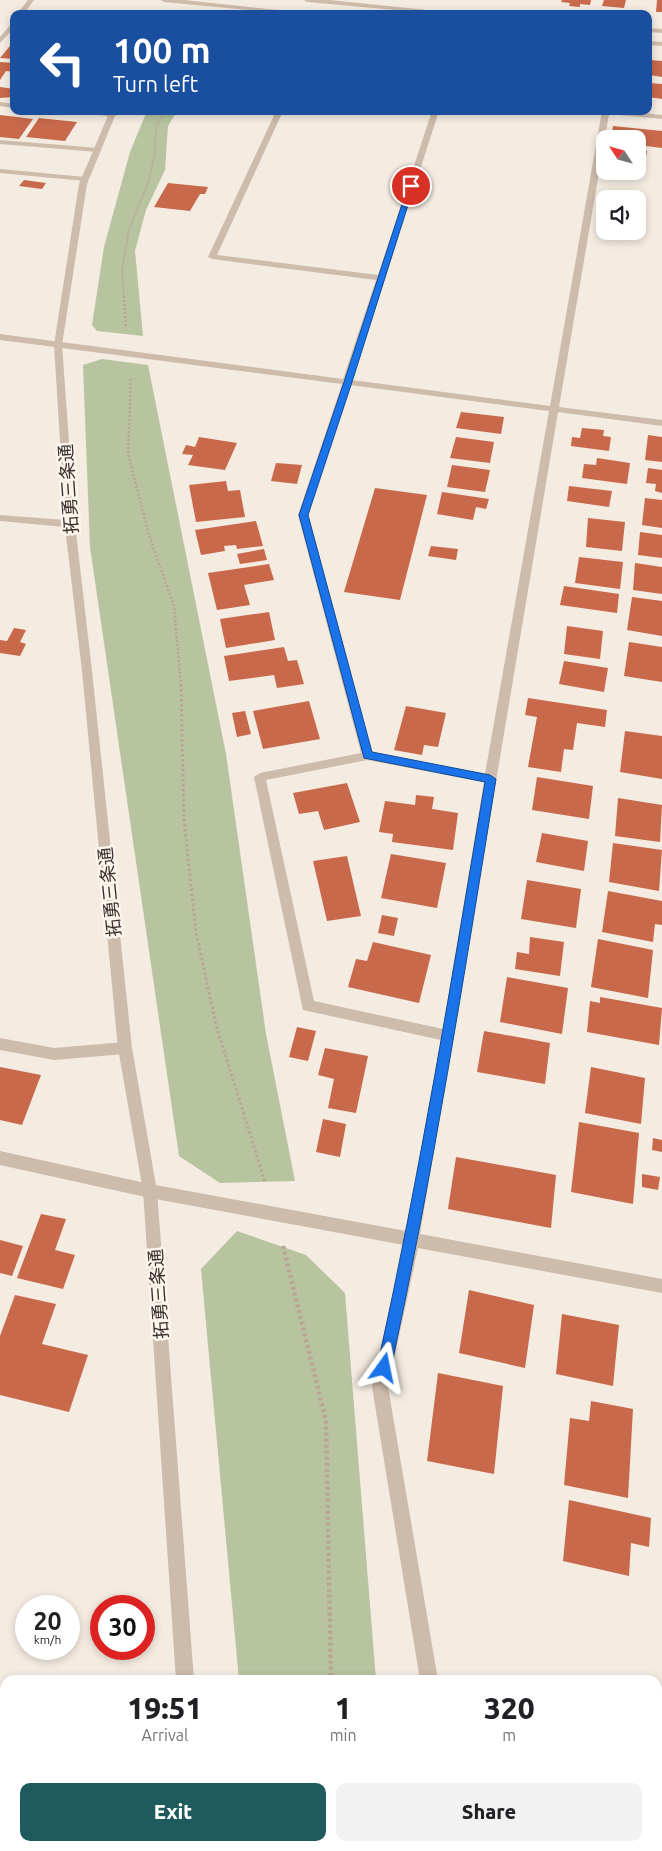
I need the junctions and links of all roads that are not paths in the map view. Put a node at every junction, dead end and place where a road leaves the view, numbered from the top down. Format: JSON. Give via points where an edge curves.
{"nodes":[{"id":1,"x":31,"y":0,"type":"edge"},
{"id":2,"x":164,"y":0,"type":"edge"},
{"id":3,"x":307,"y":0,"type":"edge"},
{"id":4,"x":178,"y":3,"type":"edge"},
{"id":5,"x":23,"y":10,"type":"edge"},
{"id":6,"x":263,"y":10,"type":"edge"},
{"id":7,"x":419,"y":10,"type":"edge"},
{"id":8,"x":10,"y":28,"type":"edge"},
{"id":9,"x":0,"y":41,"type":"edge"},
{"id":10,"x":113,"y":115,"type":"edge"},
{"id":11,"x":278,"y":115,"type":"edge"},
{"id":12,"x":435,"y":115,"type":"edge"},
{"id":13,"x":604,"y":115,"type":"edge"},
{"id":14,"x":643,"y":115,"type":"edge"},
{"id":15,"x":662,"y":117,"type":"edge"},
{"id":16,"x":0,"y":142,"type":"edge"},
{"id":17,"x":98,"y":150,"type":"junction"},
{"id":18,"x":0,"y":171,"type":"edge"},
{"id":19,"x":86,"y":179,"type":"junction"},
{"id":20,"x":380,"y":278,"type":"junction"},
{"id":21,"x":0,"y":337,"type":"edge"},
{"id":22,"x":58,"y":345,"type":"junction"},
{"id":23,"x":348,"y":382,"type":"junction"},
{"id":24,"x":556,"y":410,"type":"junction"},
{"id":25,"x":662,"y":423,"type":"edge"},
{"id":26,"x":0,"y":518,"type":"edge"},
{"id":27,"x":70,"y":524,"type":"junction"},
{"id":28,"x":367,"y":756,"type":"junction"},
{"id":29,"x":490,"y":779,"type":"junction"},
{"id":30,"x":448,"y":1036,"type":"junction"},
{"id":31,"x":0,"y":1044,"type":"edge"},
{"id":32,"x":125,"y":1048,"type":"junction"},
{"id":33,"x":0,"y":1158,"type":"edge"},
{"id":34,"x":150,"y":1192,"type":"junction"},
{"id":35,"x":412,"y":1240,"type":"junction"},
{"id":36,"x":662,"y":1286,"type":"edge"},
{"id":37,"x":185,"y":1675,"type":"edge"},
{"id":38,"x":428,"y":1675,"type":"edge"}],
"edges":[{"from":1,"to":5,"type":"street"},
{"from":2,"to":4,"type":"street"},
{"from":3,"to":7,"type":"street"},
{"from":4,"to":6,"type":"street"},
{"from":8,"to":9,"type":"street"},
{"from":10,"to":17,"type":"street","name":"拓勇三条通"},
{"from":11,"to":20,"type":"street","via":[[212,258]]},
{"from":12,"to":20,"type":"street"},
{"from":13,"to":24,"type":"street"},
{"from":14,"to":15,"type":"street"},
{"from":16,"to":17,"type":"street"},
{"from":17,"to":19,"type":"street","name":"拓勇三条通"},
{"from":18,"to":19,"type":"street"},
{"from":19,"to":22,"type":"street","name":"拓勇三条通"},
{"from":20,"to":23,"type":"street"},
{"from":21,"to":22,"type":"street"},
{"from":22,"to":23,"type":"street"},
{"from":22,"to":27,"type":"street","name":"拓勇三条通"},
{"from":23,"to":24,"type":"street"},
{"from":23,"to":28,"type":"street","via":[[303,515]]},
{"from":24,"to":25,"type":"street"},
{"from":24,"to":29,"type":"street"},
{"from":26,"to":27,"type":"street"},
{"from":27,"to":32,"type":"street","name":"拓勇三条通"},
{"from":28,"to":29,"type":"street"},
{"from":28,"to":30,"type":"street","via":[[260,777],[308,1006]]},
{"from":29,"to":30,"type":"street"},
{"from":30,"to":35,"type":"street"},
{"from":31,"to":32,"type":"street","via":[[54,1054]]},
{"from":32,"to":34,"type":"street","name":"拓勇三条通"},
{"from":33,"to":34,"type":"street"},
{"from":34,"to":35,"type":"street"},
{"from":34,"to":37,"type":"street","name":"拓勇三条通"},
{"from":35,"to":36,"type":"street"},
{"from":35,"to":38,"type":"street","via":[[380,1387]]}]}
